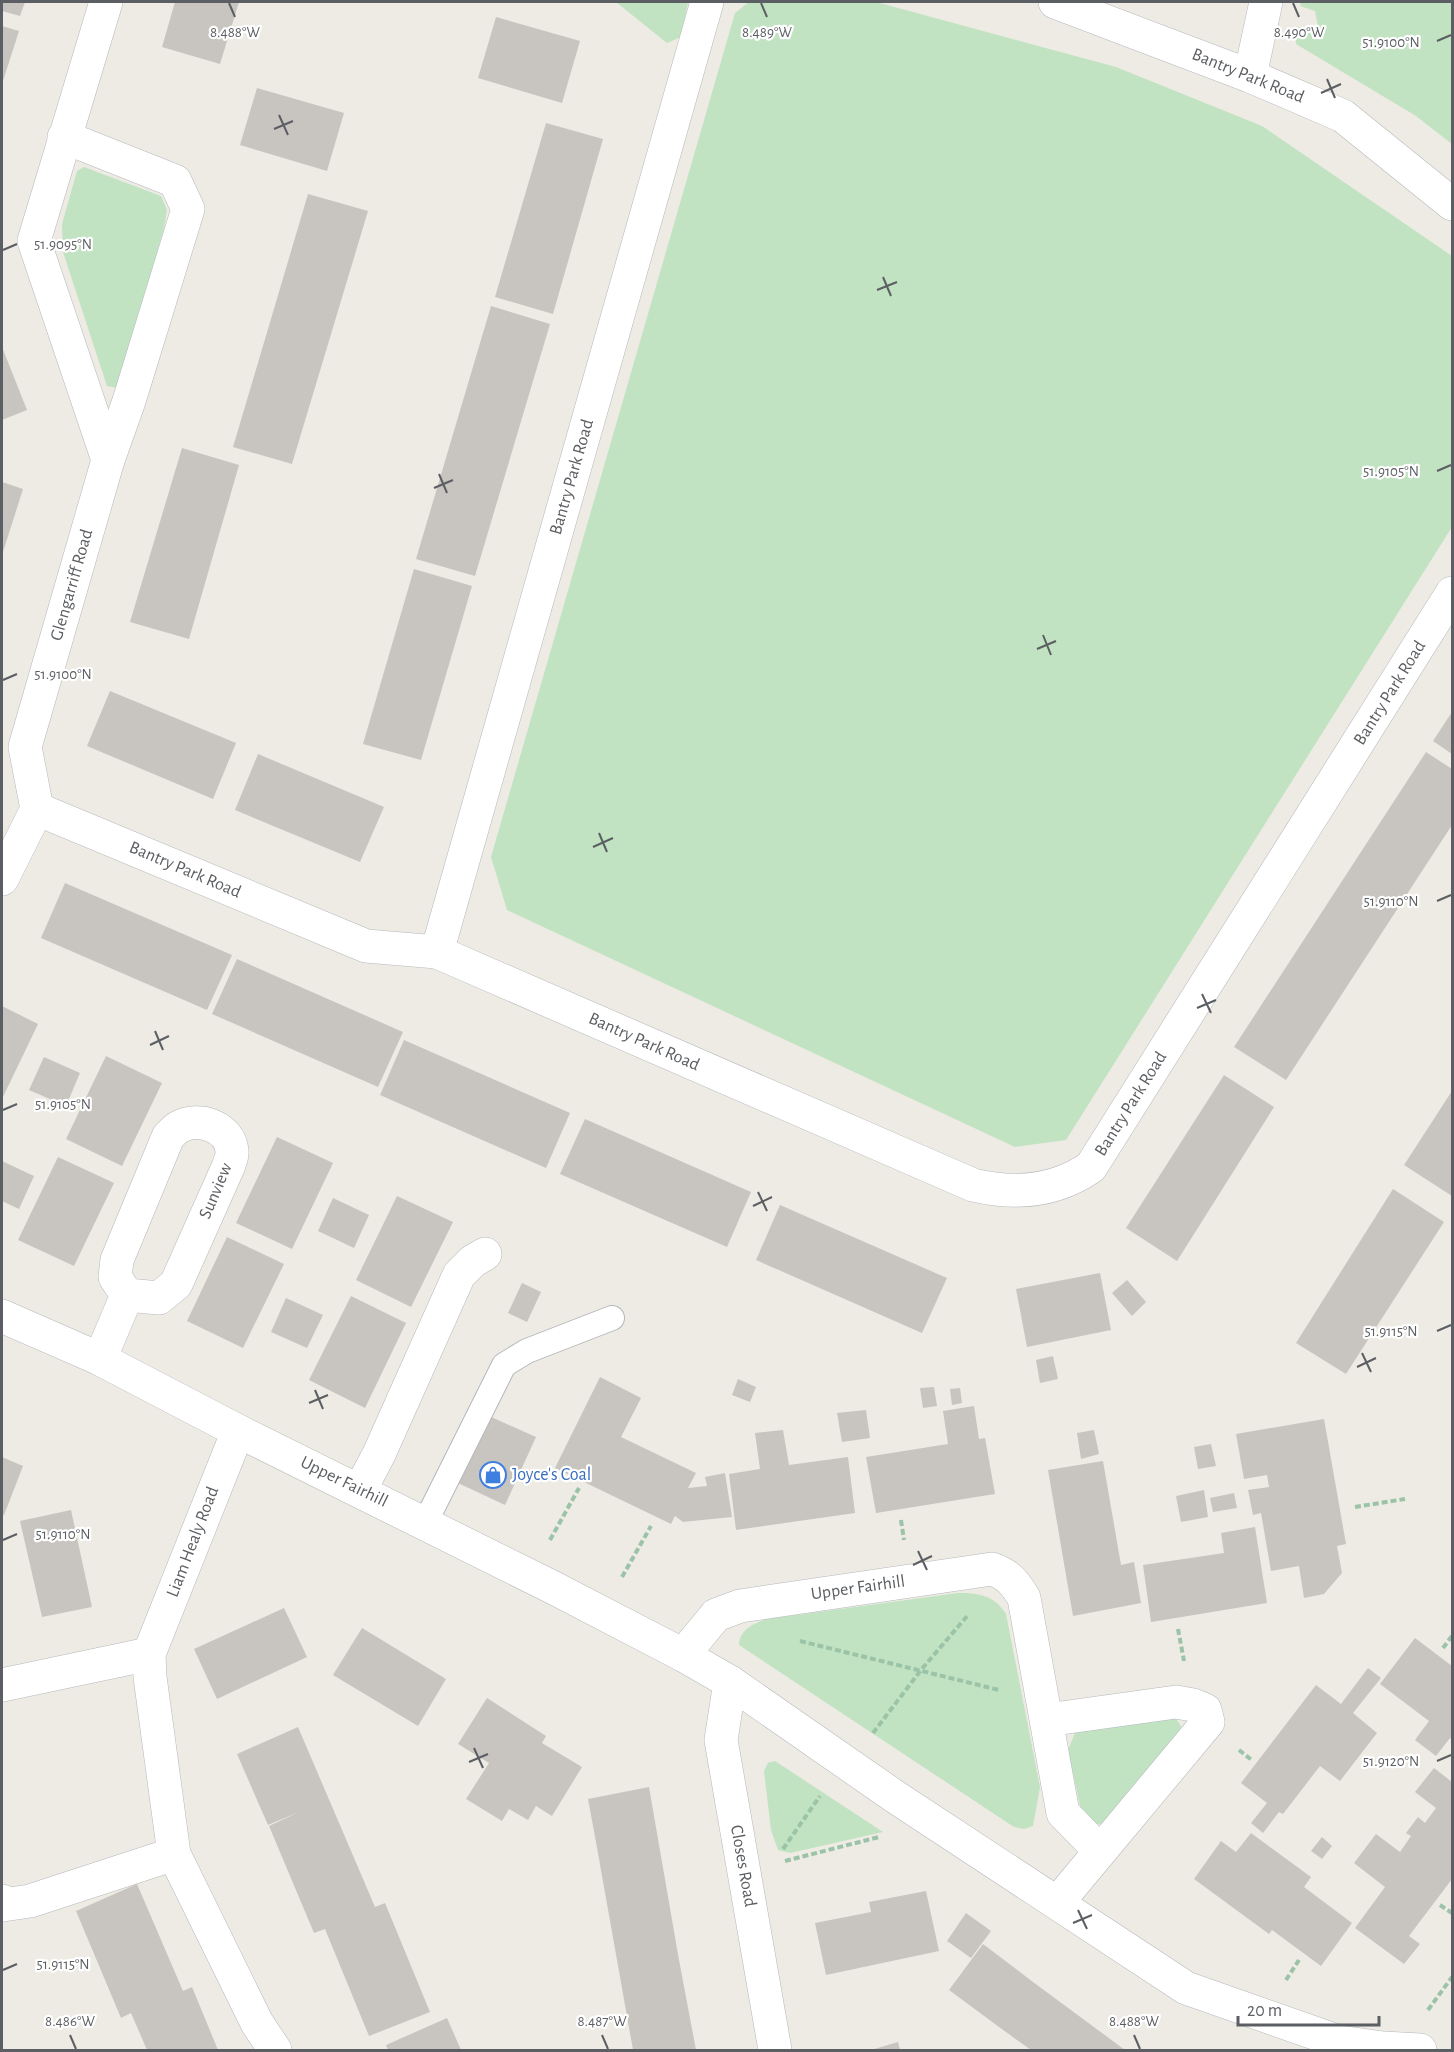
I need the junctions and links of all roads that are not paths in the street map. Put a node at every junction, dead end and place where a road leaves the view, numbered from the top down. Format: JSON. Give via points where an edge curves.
{"nodes":[{"id":1,"x":106,"y":2,"type":"edge"},
{"id":2,"x":707,"y":2,"type":"edge"},
{"id":3,"x":1055,"y":2,"type":"edge"},
{"id":4,"x":1266,"y":2,"type":"edge"},
{"id":5,"x":1250,"y":76,"type":"junction"},
{"id":6,"x":64,"y":137,"type":"junction"},
{"id":7,"x":1452,"y":204,"type":"edge"},
{"id":8,"x":108,"y":460,"type":"junction"},
{"id":9,"x":1452,"y":593,"type":"edge"},
{"id":10,"x":37,"y":809,"type":"junction"},
{"id":11,"x":2,"y":879,"type":"edge"},
{"id":12,"x":437,"y":952,"type":"junction"},
{"id":13,"x":485,"y":1254,"type":"dead end"},
{"id":14,"x":127,"y":1295,"type":"junction"},
{"id":15,"x":2,"y":1316,"type":"edge"},
{"id":16,"x":612,"y":1318,"type":"dead end"},
{"id":17,"x":100,"y":1359,"type":"junction"},
{"id":18,"x":238,"y":1431,"type":"junction"},
{"id":19,"x":360,"y":1490,"type":"junction"},
{"id":20,"x":425,"y":1523,"type":"junction"},
{"id":21,"x":149,"y":1654,"type":"junction"},
{"id":22,"x":683,"y":1655,"type":"junction"},
{"id":23,"x":730,"y":1682,"type":"junction"},
{"id":24,"x":2,"y":1685,"type":"edge"},
{"id":25,"x":1045,"y":1711,"type":"junction"},
{"id":26,"x":1100,"y":1851,"type":"junction"},
{"id":27,"x":174,"y":1854,"type":"junction"},
{"id":28,"x":2,"y":1901,"type":"edge"},
{"id":29,"x":1058,"y":1902,"type":"junction"},
{"id":30,"x":275,"y":2050,"type":"edge"},
{"id":31,"x":775,"y":2050,"type":"edge"},
{"id":32,"x":1420,"y":2050,"type":"edge"}],
"edges":[{"from":1,"to":6,"type":"street"},
{"from":2,"to":12,"type":"street","name":"Bantry Park Road"},
{"from":3,"to":5,"type":"street","name":"Bantry Park Road"},
{"from":4,"to":5,"type":"street"},
{"from":5,"to":7,"type":"street","name":"Bantry Park Road","via":[[1343,116]]},
{"from":6,"to":8,"type":"street","via":[[34,241]]},
{"from":6,"to":8,"type":"street","name":"Glengarriff Road","via":[[175,181],[188,209]]},
{"from":8,"to":10,"type":"street","name":"Glengarriff Road","via":[[25,747]]},
{"from":9,"to":12,"type":"street","name":"Bantry Park Road","via":[[1091,1167],[1056,1186],[997,1191],[973,1185]]},
{"from":10,"to":11,"type":"street"},
{"from":10,"to":12,"type":"street","name":"Bantry Park Road","via":[[366,946]]},
{"from":13,"to":19,"type":"street","via":[[459,1275]]},
{"from":14,"to":14,"type":"street","name":"Sunview","via":[[159,1299],[176,1284],[233,1152],[228,1136],[214,1126],[192,1123],[179,1127],[168,1137],[117,1260],[115,1277]]},
{"from":14,"to":17,"type":"street"},
{"from":15,"to":17,"type":"street","name":"Upper Fairhill"},
{"from":16,"to":20,"type":"lane","via":[[527,1351],[504,1365]]},
{"from":17,"to":18,"type":"street","name":"Upper Fairhill"},
{"from":18,"to":19,"type":"street","name":"Upper Fairhill"},
{"from":18,"to":21,"type":"street","name":"Liam Healy Road"},
{"from":19,"to":20,"type":"street","name":"Upper Fairhill"},
{"from":20,"to":22,"type":"street","name":"Upper Fairhill"},
{"from":21,"to":24,"type":"street"},
{"from":21,"to":27,"type":"street","name":"Liam Healy Road"},
{"from":22,"to":23,"type":"street","name":"Upper Fairhill"},
{"from":22,"to":25,"type":"street","name":"Upper Fairhill","via":[[716,1615],[740,1606],[992,1569],[1013,1580],[1024,1598]]},
{"from":23,"to":29,"type":"street","name":"Upper Fairhill","via":[[894,1796]]},
{"from":23,"to":31,"type":"street","name":"Closes Road","via":[[721,1740]]},
{"from":25,"to":26,"type":"street","via":[[1063,1813]]},
{"from":25,"to":26,"type":"street","via":[[1176,1702],[1204,1710],[1208,1722]]},
{"from":26,"to":29,"type":"street"},
{"from":27,"to":28,"type":"street","via":[[30,1901],[3,1905]]},
{"from":27,"to":30,"type":"street","name":"Liam Healy Road","via":[[257,2024]]},
{"from":29,"to":32,"type":"street","name":"Upper Fairhill","via":[[1186,1988],[1340,2042]]}]}
